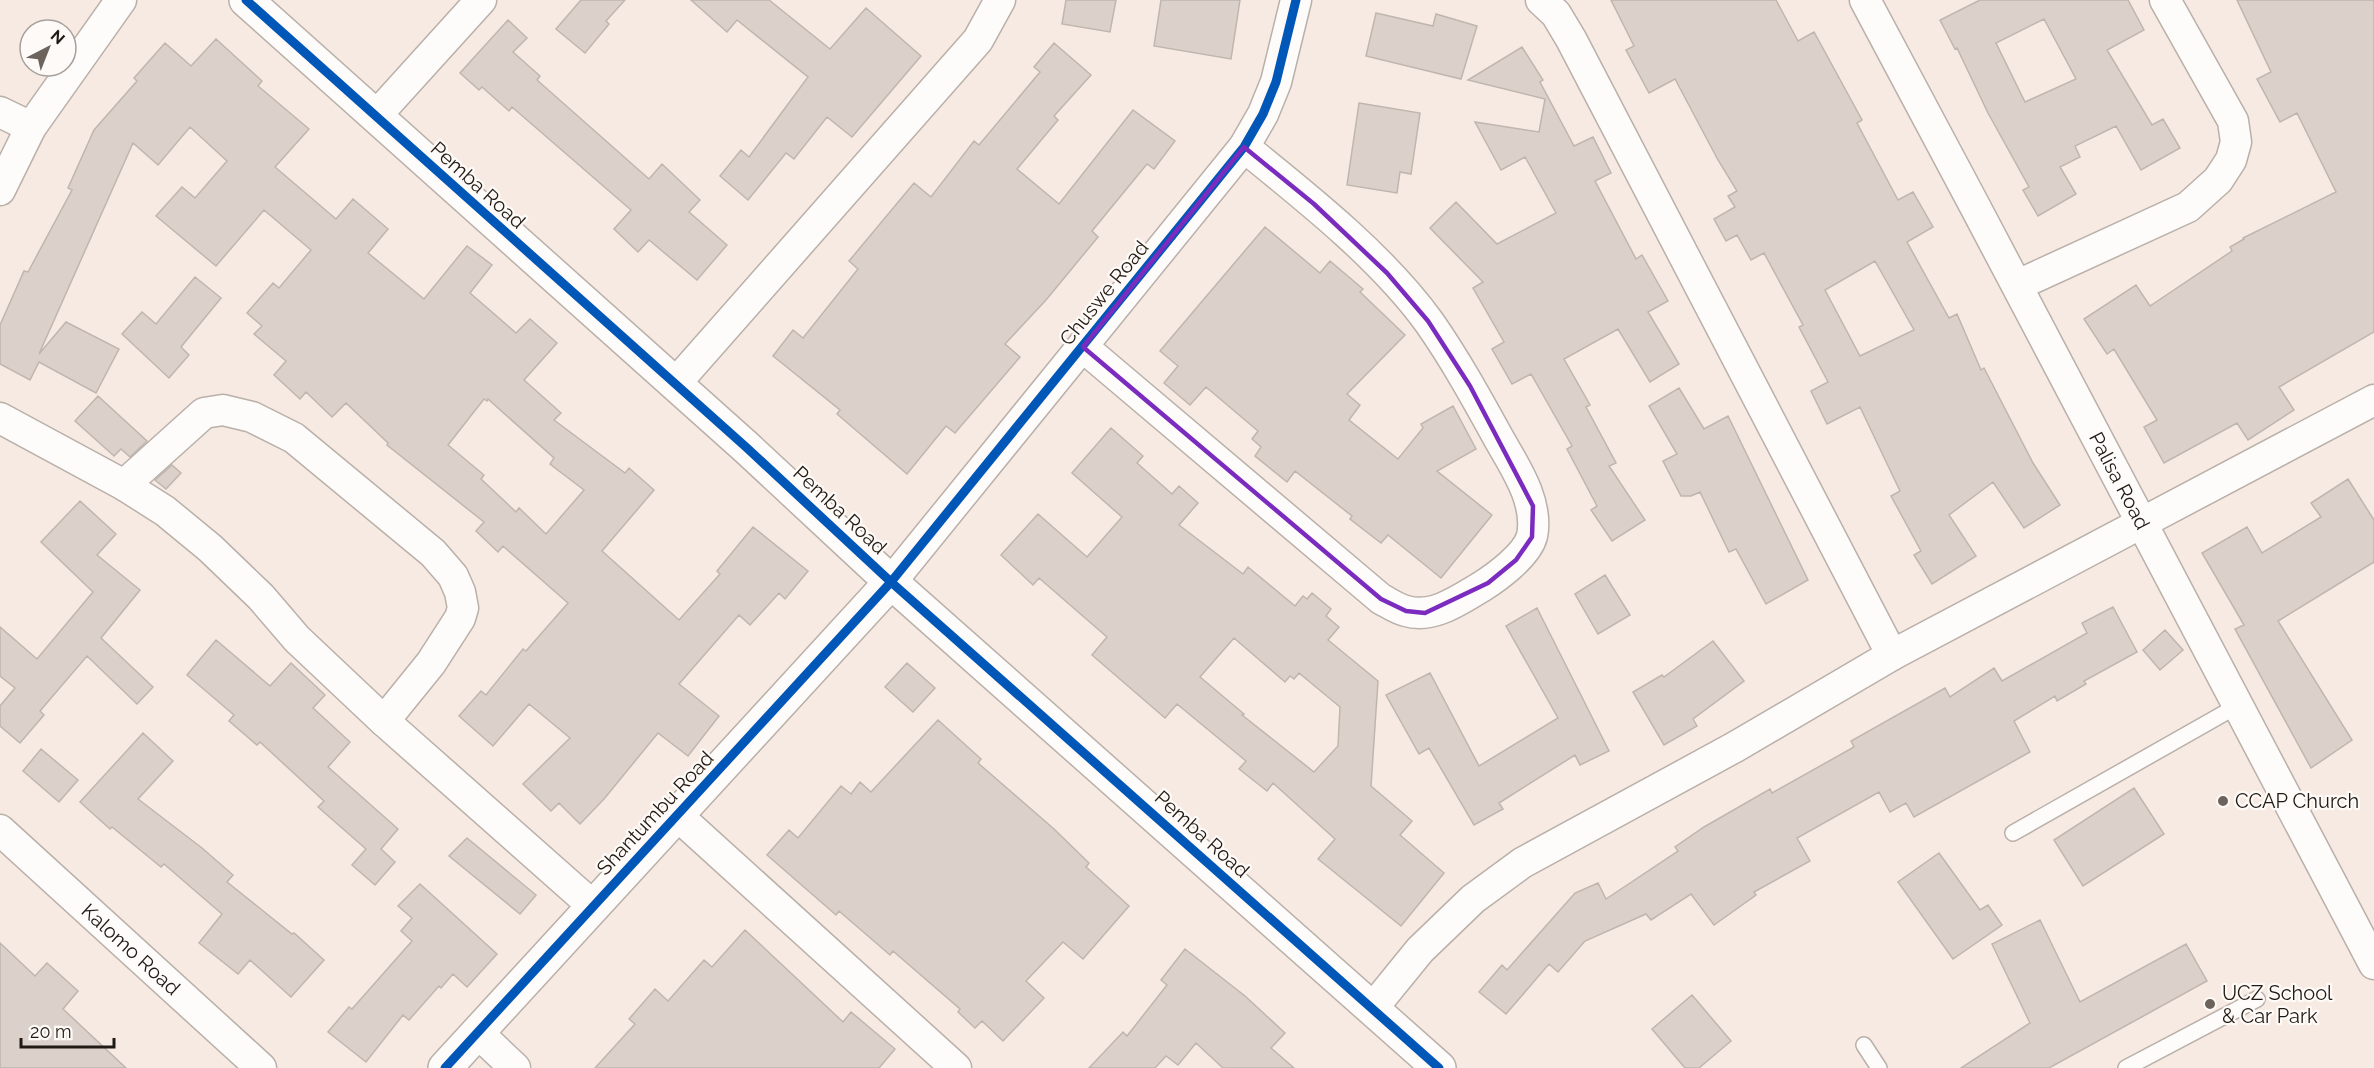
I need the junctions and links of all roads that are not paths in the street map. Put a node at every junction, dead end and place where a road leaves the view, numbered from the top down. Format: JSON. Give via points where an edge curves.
{"nodes":[{"id":1,"x":121,"y":0,"type":"edge"},
{"id":2,"x":246,"y":0,"type":"edge"},
{"id":3,"x":481,"y":0,"type":"edge"},
{"id":4,"x":1000,"y":0,"type":"edge"},
{"id":5,"x":1296,"y":0,"type":"edge"},
{"id":6,"x":1541,"y":0,"type":"edge"},
{"id":7,"x":1865,"y":0,"type":"edge"},
{"id":8,"x":2165,"y":0,"type":"edge"},
{"id":9,"x":0,"y":112,"type":"edge"},
{"id":10,"x":375,"y":117,"type":"junction"},
{"id":11,"x":32,"y":127,"type":"junction"},
{"id":12,"x":1244,"y":147,"type":"junction"},
{"id":13,"x":0,"y":190,"type":"edge"},
{"id":14,"x":2019,"y":285,"type":"junction"},
{"id":15,"x":1083,"y":347,"type":"junction"},
{"id":16,"x":675,"y":384,"type":"junction"},
{"id":17,"x":2374,"y":400,"type":"edge"},
{"id":18,"x":0,"y":418,"type":"edge"},
{"id":19,"x":124,"y":485,"type":"junction"},
{"id":20,"x":2141,"y":525,"type":"junction"},
{"id":21,"x":891,"y":582,"type":"junction"},
{"id":22,"x":1892,"y":655,"type":"junction"},
{"id":23,"x":2237,"y":706,"type":"junction"},
{"id":24,"x":384,"y":720,"type":"junction"},
{"id":25,"x":678,"y":816,"type":"junction"},
{"id":26,"x":0,"y":830,"type":"edge"},
{"id":27,"x":2013,"y":833,"type":"dead end"},
{"id":28,"x":592,"y":906,"type":"junction"},
{"id":29,"x":2374,"y":964,"type":"edge"},
{"id":30,"x":2257,"y":999,"type":"dead end"},
{"id":31,"x":1372,"y":1010,"type":"junction"},
{"id":32,"x":477,"y":1032,"type":"junction"},
{"id":33,"x":1864,"y":1045,"type":"dead end"},
{"id":34,"x":261,"y":1068,"type":"edge"},
{"id":35,"x":445,"y":1068,"type":"edge"},
{"id":36,"x":515,"y":1068,"type":"edge"},
{"id":37,"x":956,"y":1068,"type":"edge"},
{"id":38,"x":1439,"y":1068,"type":"edge"},
{"id":39,"x":1879,"y":1068,"type":"edge"},
{"id":40,"x":2126,"y":1068,"type":"edge"}],
"edges":[{"from":1,"to":11,"type":"street"},
{"from":2,"to":10,"type":"street","name":"Pemba Road"},
{"from":3,"to":10,"type":"street"},
{"from":4,"to":16,"type":"street","via":[[978,40]]},
{"from":5,"to":12,"type":"street","name":"Chuswe Road","via":[[1276,82]]},
{"from":6,"to":22,"type":"street","via":[[1556,14],[1571,39]]},
{"from":7,"to":14,"type":"street","name":"Palisa Road"},
{"from":8,"to":14,"type":"street","via":[[2233,121],[2236,142],[2231,160],[2218,180],[2188,207]]},
{"from":9,"to":11,"type":"street"},
{"from":10,"to":16,"type":"street","name":"Pemba Road"},
{"from":11,"to":13,"type":"street"},
{"from":12,"to":15,"type":"street","name":"Chuswe Road"},
{"from":12,"to":15,"type":"street","via":[[1314,204],[1387,273],[1428,321],[1475,395],[1533,506],[1532,537],[1516,560],[1488,583],[1448,606],[1425,613],[1406,611],[1381,600]]},
{"from":14,"to":20,"type":"street","name":"Palisa Road"},
{"from":15,"to":21,"type":"street","name":"Chuswe Road"},
{"from":16,"to":21,"type":"street","name":"Pemba Road"},
{"from":17,"to":20,"type":"street"},
{"from":18,"to":19,"type":"street"},
{"from":19,"to":24,"type":"street","via":[[165,511],[210,548],[261,597],[297,639]]},
{"from":19,"to":24,"type":"street","via":[[204,413],[223,410],[252,417],[294,438],[433,553],[453,576],[463,608],[431,663]]},
{"from":20,"to":22,"type":"street"},
{"from":20,"to":23,"type":"street","name":"Palisa Road"},
{"from":21,"to":25,"type":"street","name":"Shantumbu Road"},
{"from":21,"to":31,"type":"street","name":"Pemba Road"},
{"from":22,"to":31,"type":"street","via":[[1735,747],[1522,862],[1473,899],[1420,950]]},
{"from":23,"to":27,"type":"lane"},
{"from":23,"to":29,"type":"street","name":"Palisa Road"},
{"from":24,"to":28,"type":"street"},
{"from":25,"to":28,"type":"street","name":"Shantumbu Road"},
{"from":25,"to":37,"type":"street"},
{"from":26,"to":34,"type":"street","name":"Kalomo Road"},
{"from":28,"to":32,"type":"street","name":"Shantumbu Road"},
{"from":30,"to":40,"type":"lane"},
{"from":31,"to":38,"type":"street","name":"Pemba Road"},
{"from":32,"to":35,"type":"street","name":"Shantumbu Road"},
{"from":32,"to":36,"type":"street"},
{"from":33,"to":39,"type":"lane"}]}
